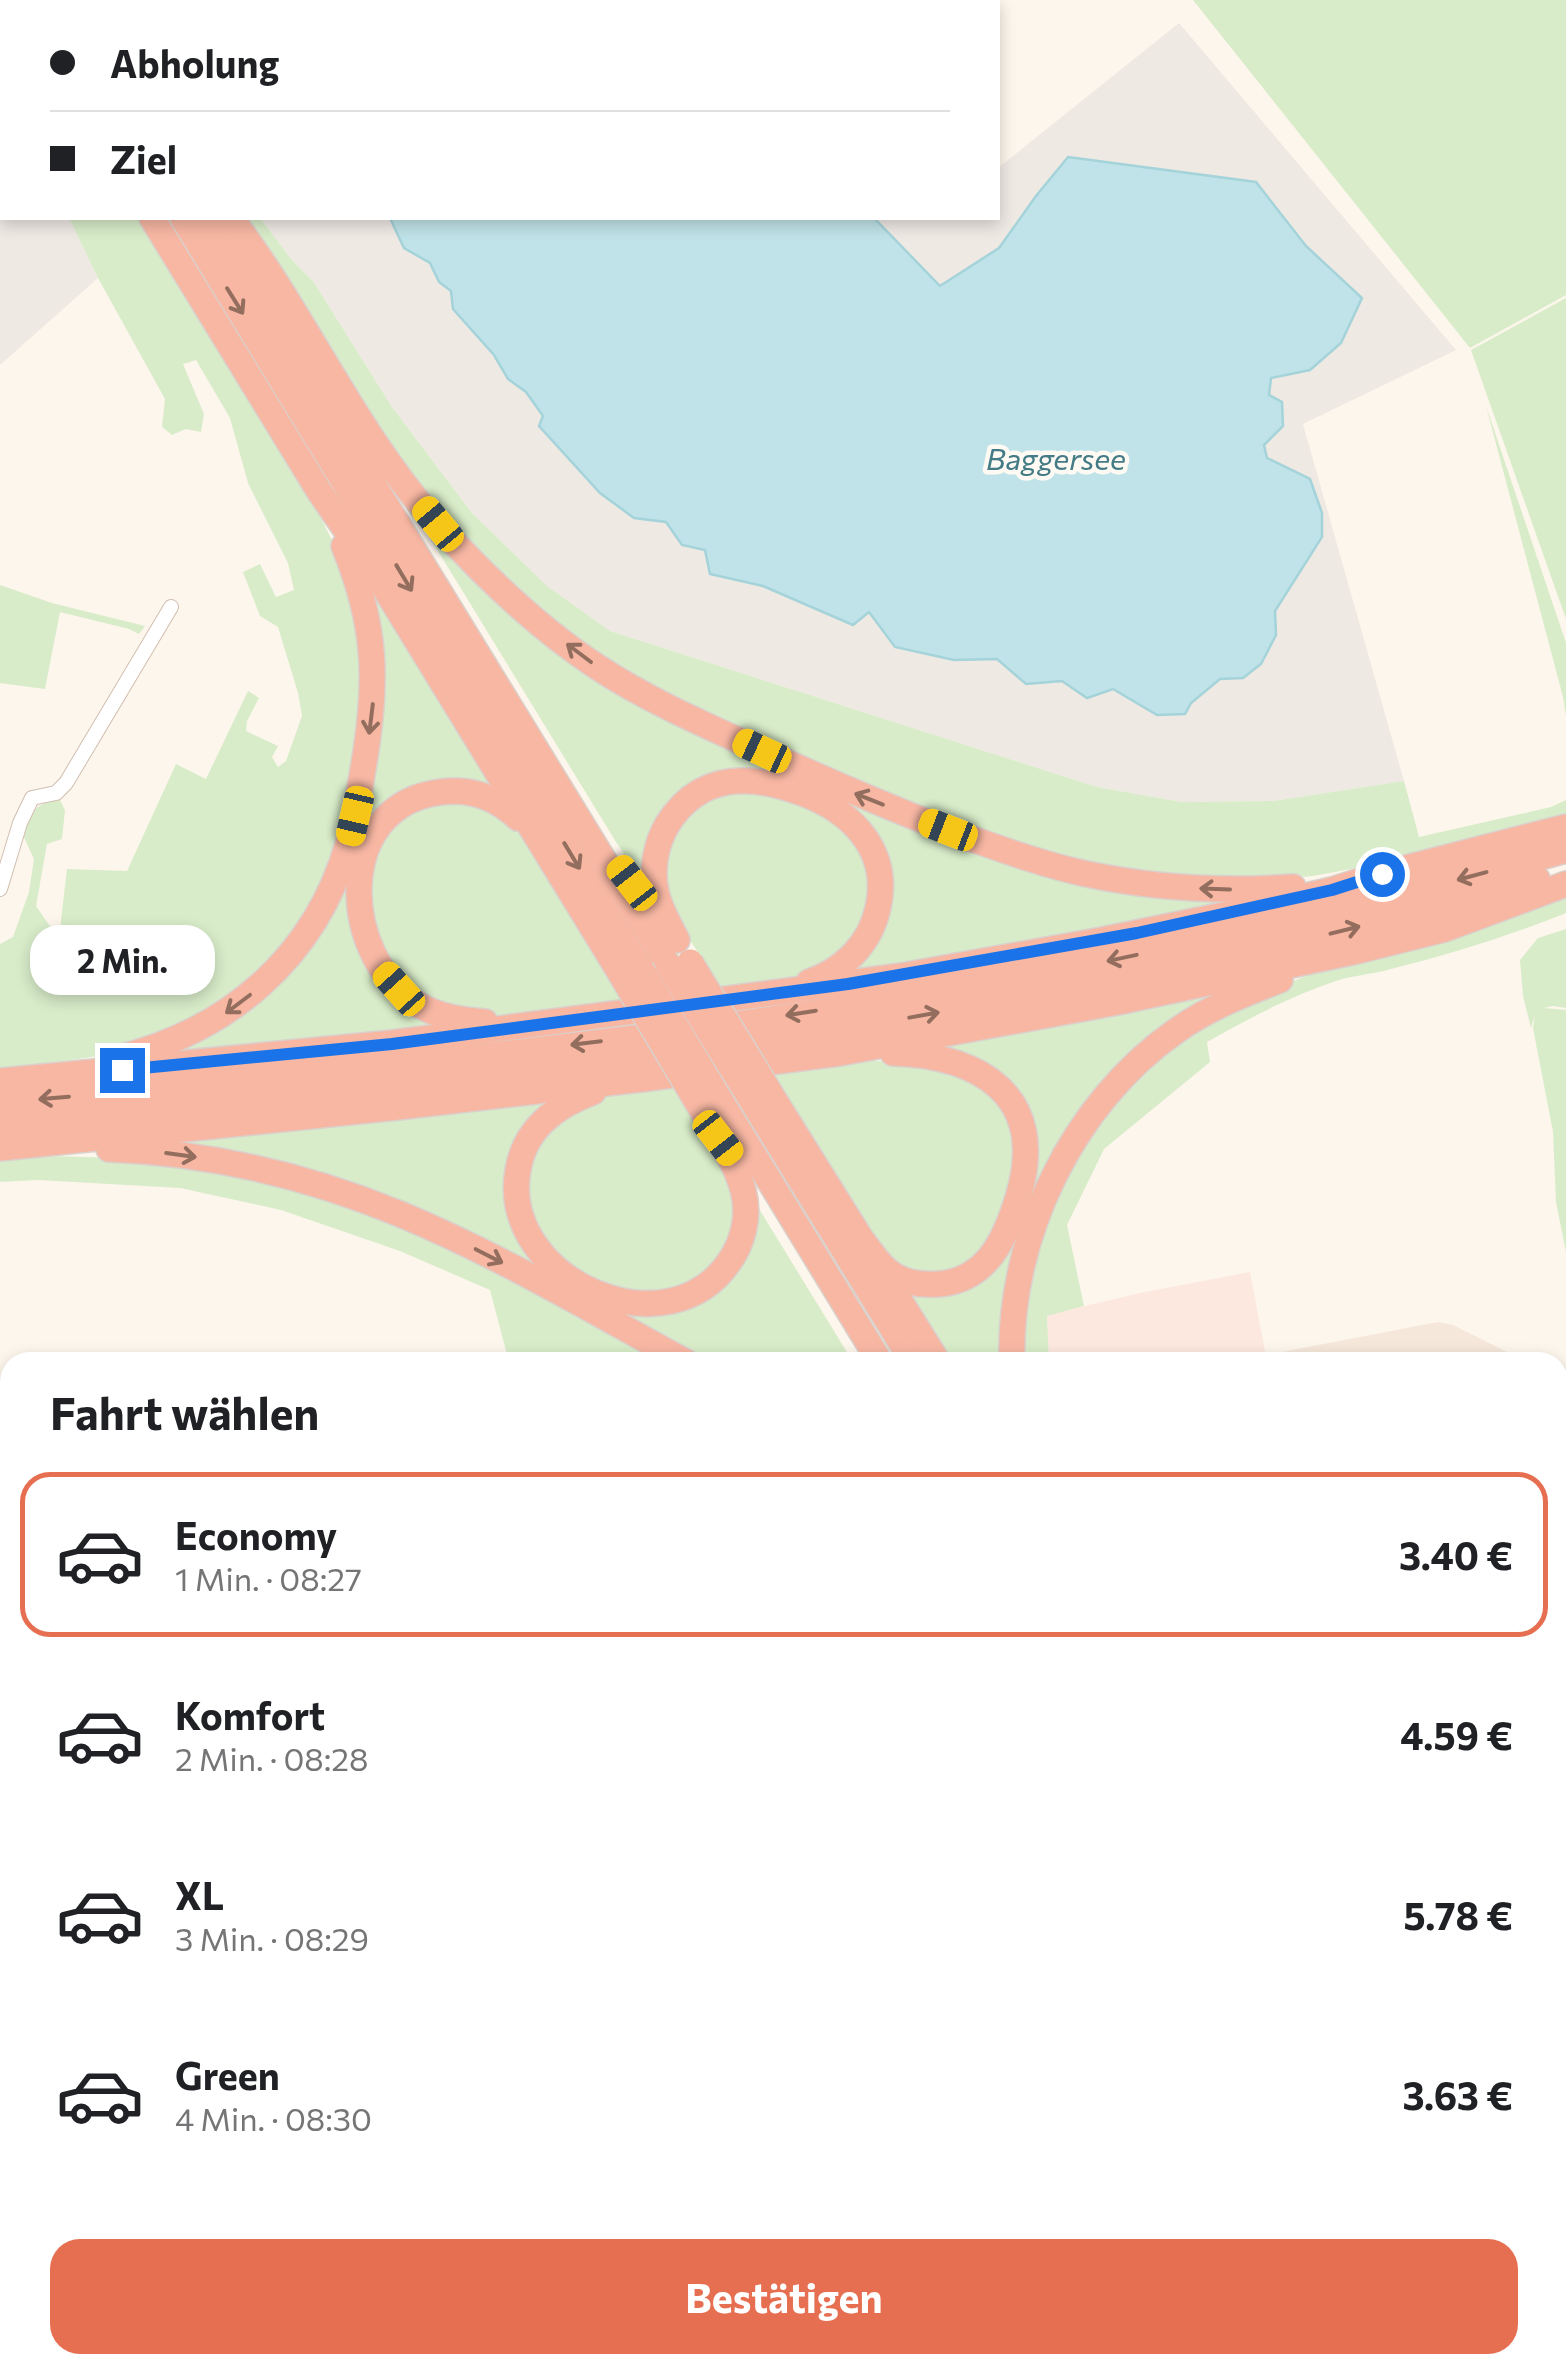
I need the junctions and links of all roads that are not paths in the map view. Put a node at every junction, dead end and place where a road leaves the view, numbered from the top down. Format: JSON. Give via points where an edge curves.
{"nodes":[{"id":1,"x":153,"y":220,"type":"edge"},
{"id":2,"x":185,"y":220,"type":"edge"},
{"id":3,"x":211,"y":220,"type":"edge"},
{"id":4,"x":232,"y":220,"type":"edge"},
{"id":5,"x":319,"y":491,"type":"junction"},
{"id":6,"x":170,"y":607,"type":"dead end"},
{"id":7,"x":1566,"y":827,"type":"edge"},
{"id":8,"x":1566,"y":850,"type":"edge"},
{"id":9,"x":548,"y":857,"type":"junction"},
{"id":10,"x":1566,"y":871,"type":"edge"},
{"id":11,"x":1382,"y":874,"type":"junction"},
{"id":12,"x":1566,"y":884,"type":"edge"},
{"id":13,"x":0,"y":890,"type":"edge"},
{"id":14,"x":1357,"y":952,"type":"junction"},
{"id":15,"x":678,"y":955,"type":"junction"},
{"id":16,"x":630,"y":970,"type":"junction"},
{"id":17,"x":771,"y":994,"type":"junction"},
{"id":18,"x":550,"y":1024,"type":"junction"},
{"id":19,"x":840,"y":1053,"type":"junction"},
{"id":20,"x":642,"y":1079,"type":"junction"},
{"id":21,"x":12,"y":1080,"type":"edge"},
{"id":22,"x":0,"y":1103,"type":"edge"},
{"id":23,"x":768,"y":1108,"type":"junction"},
{"id":24,"x":717,"y":1114,"type":"junction"},
{"id":25,"x":0,"y":1124,"type":"edge"},
{"id":26,"x":718,"y":1138,"type":"junction"},
{"id":27,"x":7,"y":1147,"type":"edge"},
{"id":28,"x":858,"y":1237,"type":"junction"},
{"id":29,"x":838,"y":1294,"type":"junction"},
{"id":30,"x":667,"y":1352,"type":"edge"},
{"id":31,"x":874,"y":1352,"type":"edge"},
{"id":32,"x":907,"y":1352,"type":"edge"},
{"id":33,"x":932,"y":1352,"type":"edge"},
{"id":34,"x":1012,"y":1352,"type":"edge"}],
"edges":[{"from":1,"to":5,"type":"highway"},
{"from":2,"to":16,"type":"highway","one_way":true},
{"from":3,"to":15,"type":"highway","via":[[565,797]]},
{"from":11,"to":4,"type":"highway","one_way":true,"via":[[1242,889],[1081,873],[1008,852],[827,781],[648,696],[537,621],[438,524],[376,443]]},
{"from":5,"to":9,"type":"highway"},
{"from":5,"to":21,"type":"highway","one_way":true,"via":[[363,598],[374,692],[355,816],[323,906],[256,990],[207,1025],[124,1056]]},
{"from":6,"to":13,"type":"street","via":[[66,783],[56,793],[32,798]]},
{"from":7,"to":11,"type":"highway"},
{"from":8,"to":22,"type":"highway","one_way":true,"via":[[1296,920],[910,997],[392,1066]]},
{"from":9,"to":16,"type":"highway"},
{"from":9,"to":18,"type":"highway","via":[[503,804],[452,790],[415,799],[382,823],[364,854],[358,885],[374,956],[416,1003],[454,1018]]},
{"from":25,"to":10,"type":"highway","one_way":true,"via":[[397,1086],[920,1016],[1305,940]]},
{"from":11,"to":17,"type":"highway","via":[[1119,937]]},
{"from":12,"to":14,"type":"highway","via":[[1446,929]]},
{"from":14,"to":19,"type":"highway"},
{"from":14,"to":34,"type":"highway","via":[[1201,1015],[1120,1080],[1075,1140],[1040,1206],[1019,1278]]},
{"from":15,"to":17,"type":"highway","via":[[656,896],[655,860],[664,832],[686,803],[713,787],[745,780],[776,783],[830,804],[874,854],[878,912],[860,948],[840,966]]},
{"from":15,"to":23,"type":"highway","bridge":true},
{"from":16,"to":24,"type":"highway","bridge":true},
{"from":17,"to":18,"type":"highway"},
{"from":18,"to":21,"type":"highway"},
{"from":19,"to":20,"type":"highway"},
{"from":19,"to":28,"type":"highway","via":[[920,1054],[968,1066],[1002,1090],[1025,1133],[1024,1174],[1004,1238],[966,1277],[948,1284],[910,1282],[881,1265]]},
{"from":20,"to":26,"type":"highway","via":[[554,1111],[520,1156],[516,1194],[528,1235],[580,1286],[640,1304],[676,1300],[712,1282],[737,1250],[746,1209]]},
{"from":20,"to":27,"type":"highway"},
{"from":23,"to":28,"type":"highway"},
{"from":23,"to":32,"type":"highway"},
{"from":24,"to":26,"type":"highway"},
{"from":24,"to":29,"type":"highway"},
{"from":26,"to":29,"type":"highway"},
{"from":27,"to":30,"type":"highway","one_way":true,"via":[[185,1155],[310,1183],[444,1234]]},
{"from":28,"to":33,"type":"highway"},
{"from":29,"to":31,"type":"highway"}]}
